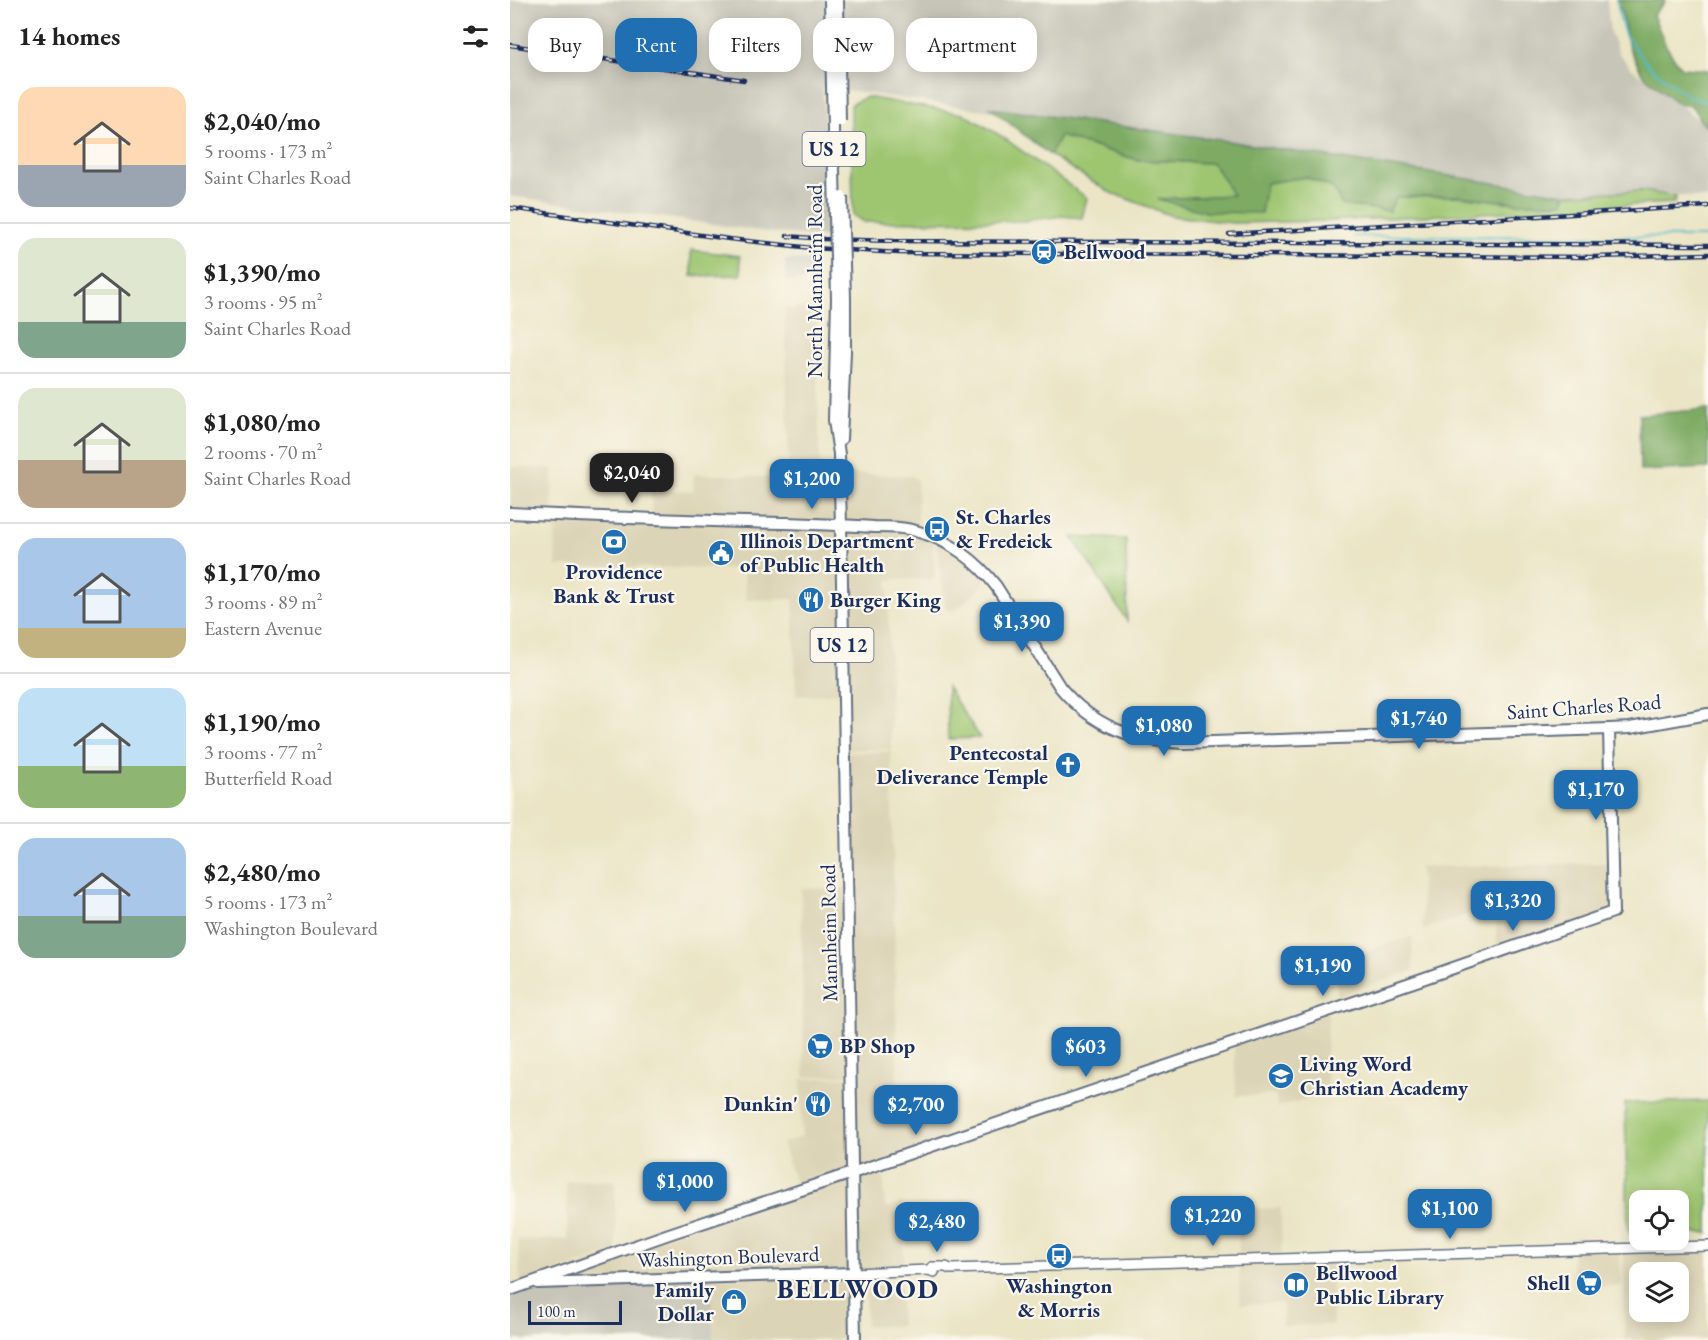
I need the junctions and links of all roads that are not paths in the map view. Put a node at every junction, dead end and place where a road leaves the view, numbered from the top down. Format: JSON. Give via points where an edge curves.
{"nodes":[{"id":1,"x":830,"y":0,"type":"edge"},
{"id":2,"x":838,"y":0,"type":"edge"},
{"id":3,"x":841,"y":298,"type":"junction"},
{"id":4,"x":510,"y":513,"type":"edge"},
{"id":5,"x":841,"y":525,"type":"junction"},
{"id":6,"x":1708,"y":714,"type":"edge"},
{"id":7,"x":1609,"y":729,"type":"junction"},
{"id":8,"x":852,"y":1173,"type":"junction"},
{"id":9,"x":1708,"y":1246,"type":"edge"},
{"id":10,"x":853,"y":1273,"type":"junction"},
{"id":11,"x":529,"y":1283,"type":"junction"},
{"id":12,"x":510,"y":1290,"type":"edge"},
{"id":13,"x":855,"y":1340,"type":"edge"}],
"edges":[{"from":1,"to":3,"type":"main road","name":"North Mannheim Road","number":"US 12","bridge":true},
{"from":2,"to":3,"type":"main road","name":"North Mannheim Road","number":"US 12","bridge":true},
{"from":3,"to":5,"type":"main road","name":"North Mannheim Road","number":"US 12","via":[[834,420]]},
{"from":4,"to":5,"type":"main road","name":"Saint Charles Road"},
{"from":5,"to":7,"type":"main road","name":"Saint Charles Road","via":[[920,532],[966,556],[996,586],[1071,700],[1109,727],[1146,740],[1184,743]]},
{"from":5,"to":8,"type":"main road","name":"Mannheim Road","number":"US 12"},
{"from":6,"to":7,"type":"main road","name":"Saint Charles Road"},
{"from":7,"to":8,"type":"main road","via":[[1613,912]]},
{"from":8,"to":10,"type":"main road","name":"Mannheim Road","number":"US 12"},
{"from":8,"to":11,"type":"main road"},
{"from":9,"to":10,"type":"street","name":"Washington Boulevard"},
{"from":10,"to":11,"type":"main road","name":"Washington Boulevard"},
{"from":10,"to":13,"type":"main road","name":"Mannheim Road","number":"US 12"},
{"from":11,"to":12,"type":"main road"}]}
